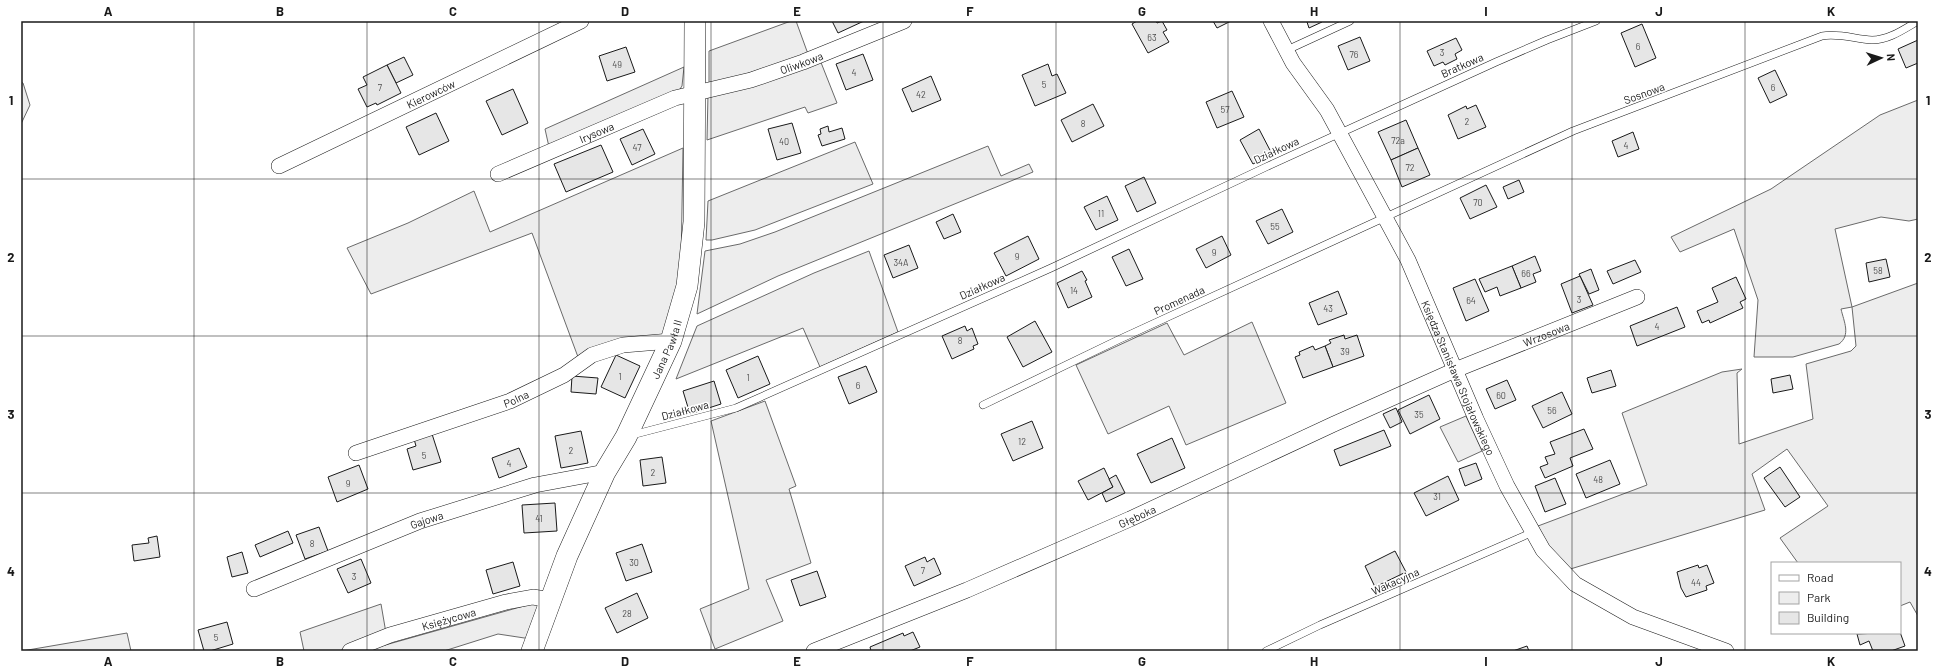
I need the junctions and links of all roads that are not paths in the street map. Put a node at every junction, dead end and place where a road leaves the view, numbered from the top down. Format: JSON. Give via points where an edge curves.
{"nodes":[{"id":1,"x":581,"y":21,"type":"edge"},
{"id":2,"x":695,"y":21,"type":"edge"},
{"id":3,"x":904,"y":21,"type":"edge"},
{"id":4,"x":1272,"y":21,"type":"edge"},
{"id":5,"x":1350,"y":21,"type":"edge"},
{"id":6,"x":1596,"y":21,"type":"edge"},
{"id":7,"x":1918,"y":21,"type":"edge"},
{"id":8,"x":1287,"y":50,"type":"junction"},
{"id":9,"x":695,"y":93,"type":"junction"},
{"id":10,"x":1340,"y":133,"type":"junction"},
{"id":11,"x":279,"y":166,"type":"dead end"},
{"id":12,"x":498,"y":174,"type":"dead end"},
{"id":13,"x":1385,"y":217,"type":"junction"},
{"id":14,"x":1637,"y":297,"type":"dead end"},
{"id":15,"x":671,"y":341,"type":"junction"},
{"id":16,"x":1455,"y":370,"type":"junction"},
{"id":17,"x":983,"y":405,"type":"dead end"},
{"id":18,"x":626,"y":437,"type":"junction"},
{"id":19,"x":356,"y":453,"type":"dead end"},
{"id":20,"x":605,"y":472,"type":"junction"},
{"id":21,"x":1533,"y":532,"type":"junction"},
{"id":22,"x":254,"y":588,"type":"dead end"},
{"id":23,"x":551,"y":600,"type":"junction"},
{"id":24,"x":350,"y":651,"type":"edge"},
{"id":25,"x":532,"y":651,"type":"edge"},
{"id":26,"x":814,"y":651,"type":"edge"},
{"id":27,"x":1266,"y":651,"type":"edge"},
{"id":28,"x":1726,"y":651,"type":"edge"}],
"edges":[{"from":1,"to":11,"type":"street","name":"Kierowców"},
{"from":2,"to":9,"type":"street","name":"Jana Pawła II"},
{"from":3,"to":9,"type":"street","name":"Oliwkowa","via":[[804,62],[751,80]]},
{"from":4,"to":8,"type":"street","name":"Księdza Stanisława Stojałowskiego"},
{"from":5,"to":8,"type":"lane"},
{"from":6,"to":10,"type":"lane","name":"Bratkowa","via":[[1547,40]]},
{"from":7,"to":13,"type":"lane","name":"Sosnowa","via":[[1886,38],[1873,40],[1834,34],[1822,36],[1573,131]]},
{"from":8,"to":10,"type":"street","name":"Księdza Stanisława Stojałowskiego"},
{"from":9,"to":12,"type":"street","name":"Irysowa","via":[[675,98]]},
{"from":9,"to":15,"type":"street","name":"Jana Pawła II","via":[[694,222],[687,286]]},
{"from":10,"to":13,"type":"street","name":"Księdza Stanisława Stojałowskiego"},
{"from":10,"to":18,"type":"lane","name":"Działkowa","via":[[1051,268],[736,408]]},
{"from":13,"to":16,"type":"street","name":"Księdza Stanisława Stojałowskiego","via":[[1408,260]]},
{"from":13,"to":17,"type":"lane","name":"Promenada"},
{"from":14,"to":16,"type":"street","name":"Wrzosowa"},
{"from":15,"to":18,"type":"street","name":"Jana Pawła II"},
{"from":15,"to":19,"type":"street","name":"Polna","via":[[623,345],[592,355],[564,375],[510,401]]},
{"from":16,"to":21,"type":"street","name":"Księdza Stanisława Stojałowskiego","via":[[1507,486]]},
{"from":16,"to":26,"type":"street","name":"Głęboka","via":[[1130,519],[968,590]]},
{"from":18,"to":20,"type":"street","name":"Jana Pawła II"},
{"from":20,"to":22,"type":"street","name":"Gajowa","via":[[535,485],[420,521]]},
{"from":20,"to":23,"type":"street","name":"Jana Pawła II","via":[[567,556]]},
{"from":21,"to":27,"type":"lane","name":"Wakacyjna"},
{"from":21,"to":28,"type":"street","name":"Księdza Stanisława Stojałowskiego","via":[[1543,550],[1575,584],[1633,618]]},
{"from":23,"to":24,"type":"street","name":"Księżycowa","via":[[533,597],[506,602],[390,635]]},
{"from":23,"to":25,"type":"street","name":"Jana Pawła II"}]}
